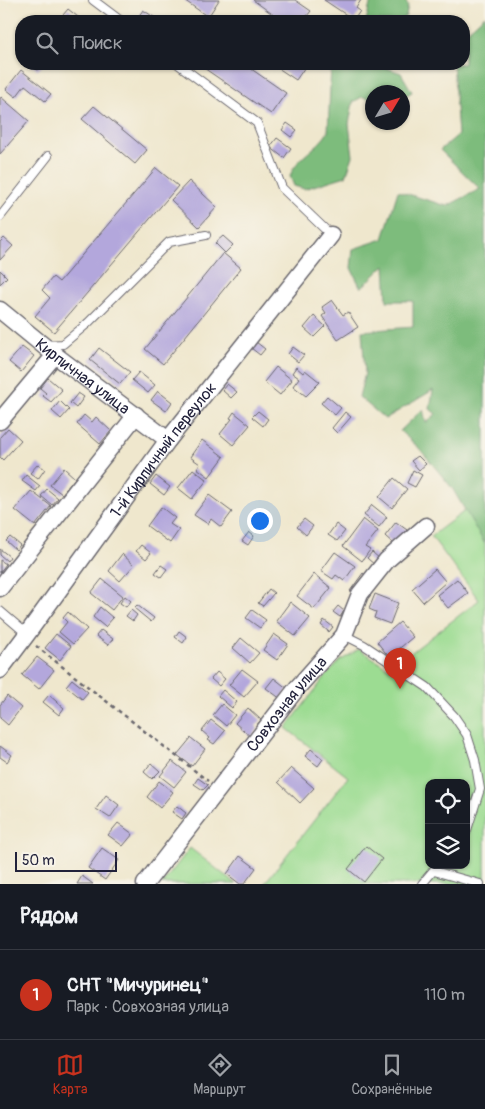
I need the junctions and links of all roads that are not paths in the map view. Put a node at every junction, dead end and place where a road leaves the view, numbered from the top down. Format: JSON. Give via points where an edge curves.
{"nodes":[{"id":1,"x":93,"y":0,"type":"edge"},
{"id":2,"x":113,"y":15,"type":"edge"},
{"id":3,"x":186,"y":70,"type":"edge"},
{"id":4,"x":48,"y":156,"type":"dead end"},
{"id":5,"x":0,"y":217,"type":"edge"},
{"id":6,"x":206,"y":235,"type":"dead end"},
{"id":7,"x":331,"y":235,"type":"joint"},
{"id":8,"x":0,"y":310,"type":"edge"},
{"id":9,"x":49,"y":350,"type":"junction"},
{"id":10,"x":136,"y":415,"type":"junction"},
{"id":11,"x":0,"y":421,"type":"edge"},
{"id":12,"x":168,"y":440,"type":"junction"},
{"id":13,"x":426,"y":526,"type":"dead end"},
{"id":14,"x":0,"y":588,"type":"edge"},
{"id":15,"x":0,"y":611,"type":"edge"},
{"id":16,"x":27,"y":634,"type":"junction"},
{"id":17,"x":344,"y":635,"type":"junction"},
{"id":18,"x":0,"y":670,"type":"edge"},
{"id":19,"x":469,"y":824,"type":"edge"},
{"id":20,"x":435,"y":869,"type":"edge"},
{"id":21,"x":439,"y":869,"type":"edge"},
{"id":22,"x":146,"y":884,"type":"edge"},
{"id":23,"x":422,"y":884,"type":"edge"},
{"id":24,"x":480,"y":884,"type":"edge"}],
"edges":[{"from":1,"to":2,"type":"lane"},
{"from":3,"to":7,"type":"lane","via":[[257,123],[282,188]]},
{"from":4,"to":5,"type":"lane"},
{"from":6,"to":9,"type":"lane","via":[[169,242],[88,323],[63,344]]},
{"from":7,"to":12,"type":"street","name":"1-й Кирпичный переулок"},
{"from":8,"to":9,"type":"street","name":"Кирпичная улица"},
{"from":9,"to":10,"type":"street","name":"Кирпичная улица"},
{"from":9,"to":11,"type":"street"},
{"from":10,"to":12,"type":"street","name":"Кирпичная улица"},
{"from":10,"to":14,"type":"street"},
{"from":12,"to":16,"type":"street","name":"1-й Кирпичный переулок"},
{"from":13,"to":17,"type":"street","name":"Совхозная улица","via":[[387,560],[360,594]]},
{"from":15,"to":16,"type":"lane"},
{"from":16,"to":18,"type":"street","name":"1-й Кирпичный переулок"},
{"from":17,"to":19,"type":"lane","via":[[427,687],[467,735],[480,789]]},
{"from":17,"to":22,"type":"street","name":"Совхозная улица","via":[[297,688]]},
{"from":20,"to":23,"type":"lane"},
{"from":21,"to":24,"type":"lane"}]}
